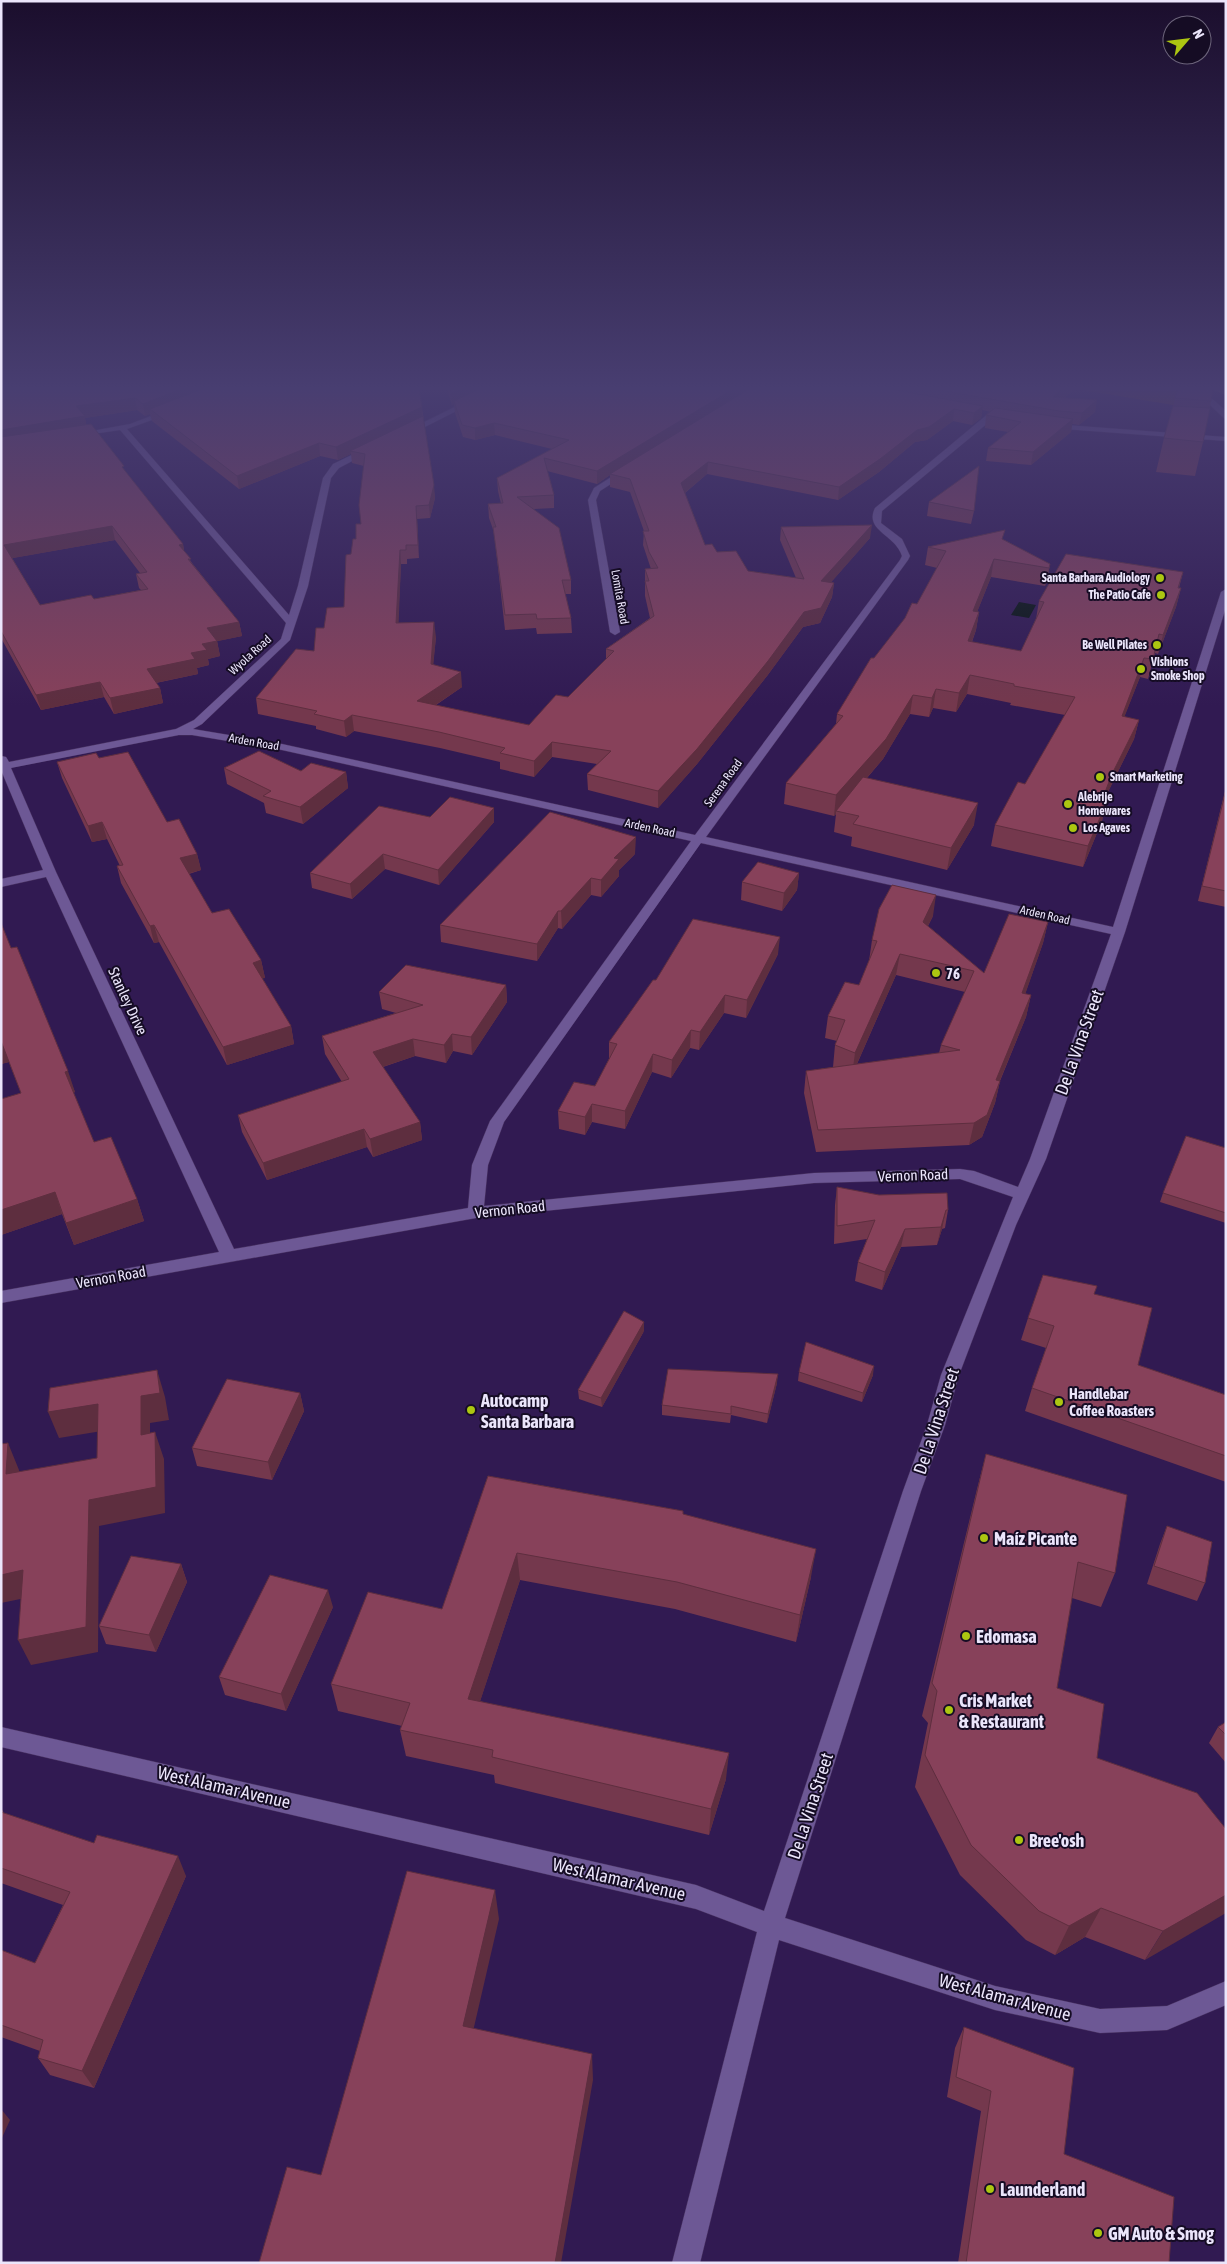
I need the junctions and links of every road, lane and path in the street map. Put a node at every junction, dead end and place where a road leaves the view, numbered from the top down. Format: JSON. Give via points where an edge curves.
{"nodes":[{"id":1,"x":180,"y":495,"type":"edge"},
{"id":2,"x":323,"y":495,"type":"edge"},
{"id":3,"x":596,"y":495,"type":"edge"},
{"id":4,"x":896,"y":495,"type":"edge"},
{"id":5,"x":1226,"y":592,"type":"edge"},
{"id":6,"x":1224,"y":606,"type":"edge"},
{"id":7,"x":291,"y":623,"type":"junction"},
{"id":8,"x":615,"y":632,"type":"dead end"},
{"id":9,"x":179,"y":732,"type":"junction"},
{"id":10,"x":3,"y":762,"type":"edge"},
{"id":11,"x":699,"y":838,"type":"junction"},
{"id":12,"x":50,"y":872,"type":"junction"},
{"id":13,"x":1,"y":884,"type":"edge"},
{"id":14,"x":1119,"y":932,"type":"junction"},
{"id":15,"x":1021,"y":1194,"type":"junction"},
{"id":16,"x":476,"y":1212,"type":"junction"},
{"id":17,"x":229,"y":1255,"type":"junction"},
{"id":18,"x":1,"y":1297,"type":"edge"},
{"id":19,"x":1,"y":1737,"type":"edge"},
{"id":20,"x":771,"y":1925,"type":"junction"},
{"id":21,"x":1226,"y":1993,"type":"edge"},
{"id":22,"x":686,"y":2263,"type":"edge"}],
"edges":[{"from":1,"to":7,"type":"street"},
{"from":2,"to":7,"type":"street","name":"Wyola Road","via":[[307,569]]},
{"from":3,"to":8,"type":"street","name":"Lomita Road","via":[[592,500]]},
{"from":4,"to":11,"type":"street","name":"Serena Road","via":[[878,510],[875,521],[903,543],[904,560]]},
{"from":5,"to":6,"type":"street","name":"De La Vina Street"},
{"from":6,"to":14,"type":"street","name":"De La Vina Street"},
{"from":7,"to":9,"type":"street","name":"Wyola Road","via":[[285,640],[198,722]]},
{"from":9,"to":10,"type":"street","name":"Wyola Road"},
{"from":9,"to":11,"type":"street","name":"Arden Road","via":[[282,747]]},
{"from":10,"to":12,"type":"street","name":"Stanley Drive"},
{"from":11,"to":14,"type":"street","name":"Arden Road"},
{"from":11,"to":16,"type":"street","name":"Serena Road","via":[[497,1121],[484,1146],[477,1174]]},
{"from":12,"to":13,"type":"street"},
{"from":12,"to":17,"type":"street","name":"Stanley Drive"},
{"from":14,"to":15,"type":"street","name":"De La Vina Street","via":[[1038,1159]]},
{"from":15,"to":16,"type":"street","name":"Vernon Road","via":[[960,1174],[814,1178]]},
{"from":15,"to":20,"type":"street","name":"De La Vina Street","via":[[950,1376]]},
{"from":16,"to":17,"type":"street","name":"Vernon Road"},
{"from":17,"to":18,"type":"street","name":"Vernon Road"},
{"from":19,"to":20,"type":"street","name":"West Alamar Avenue","via":[[696,1897]]},
{"from":20,"to":21,"type":"street","name":"West Alamar Avenue","via":[[995,1998],[1100,2021],[1168,2018]]},
{"from":20,"to":22,"type":"street","name":"De La Vina Street"}]}
